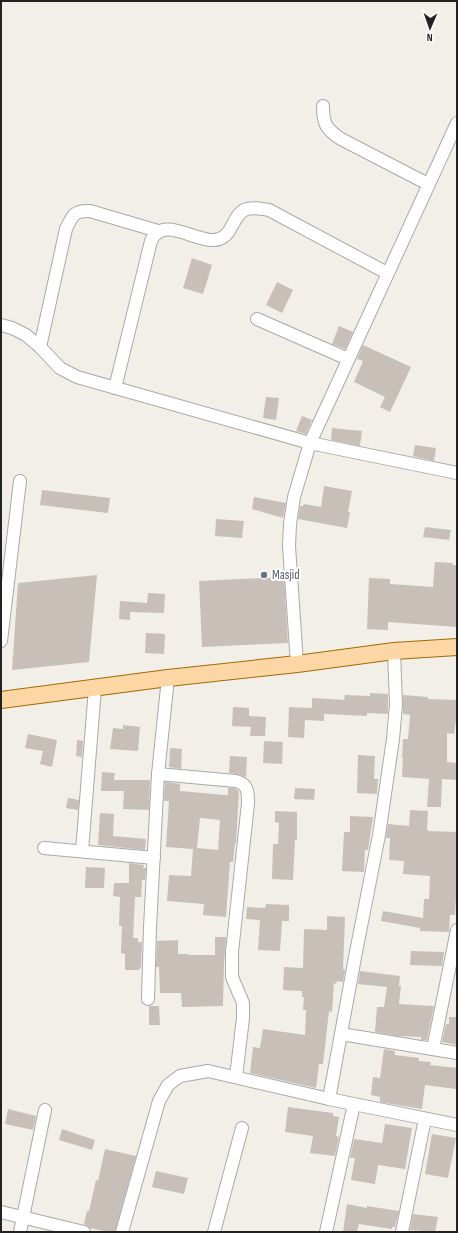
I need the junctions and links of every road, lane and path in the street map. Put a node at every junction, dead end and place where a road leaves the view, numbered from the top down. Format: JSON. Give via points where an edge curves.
{"nodes":[{"id":1,"x":323,"y":106,"type":"dead end"},
{"id":2,"x":457,"y":123,"type":"edge"},
{"id":3,"x":428,"y":184,"type":"junction"},
{"id":4,"x":158,"y":232,"type":"junction"},
{"id":5,"x":388,"y":273,"type":"junction"},
{"id":6,"x":257,"y":318,"type":"dead end"},
{"id":7,"x":1,"y":324,"type":"edge"},
{"id":8,"x":40,"y":347,"type":"junction"},
{"id":9,"x":348,"y":359,"type":"junction"},
{"id":10,"x":115,"y":388,"type":"junction"},
{"id":11,"x":310,"y":443,"type":"junction"},
{"id":12,"x":457,"y":473,"type":"edge"},
{"id":13,"x":20,"y":482,"type":"dead end"},
{"id":14,"x":1,"y":641,"type":"edge"},
{"id":15,"x":457,"y":647,"type":"edge"},
{"id":16,"x":438,"y":648,"type":"junction"},
{"id":17,"x":394,"y":651,"type":"junction"},
{"id":18,"x":457,"y":657,"type":"edge"},
{"id":19,"x":297,"y":664,"type":"junction"},
{"id":20,"x":168,"y":678,"type":"junction"},
{"id":21,"x":94,"y":688,"type":"junction"},
{"id":22,"x":1,"y":700,"type":"edge"},
{"id":23,"x":158,"y":774,"type":"junction"},
{"id":24,"x":44,"y":848,"type":"dead end"},
{"id":25,"x":82,"y":851,"type":"junction"},
{"id":26,"x":154,"y":858,"type":"junction"},
{"id":27,"x":457,"y":930,"type":"edge"},
{"id":28,"x":148,"y":999,"type":"dead end"},
{"id":29,"x":341,"y":1034,"type":"junction"},
{"id":30,"x":433,"y":1049,"type":"junction"},
{"id":31,"x":457,"y":1053,"type":"edge"},
{"id":32,"x":236,"y":1077,"type":"junction"},
{"id":33,"x":329,"y":1099,"type":"junction"},
{"id":34,"x":354,"y":1104,"type":"junction"},
{"id":35,"x":45,"y":1110,"type":"dead end"},
{"id":36,"x":425,"y":1119,"type":"junction"},
{"id":37,"x":457,"y":1125,"type":"edge"},
{"id":38,"x":242,"y":1128,"type":"dead end"},
{"id":39,"x":1,"y":1212,"type":"edge"},
{"id":40,"x":23,"y":1217,"type":"junction"},
{"id":41,"x":20,"y":1232,"type":"edge"},
{"id":42,"x":80,"y":1232,"type":"edge"},
{"id":43,"x":122,"y":1232,"type":"edge"},
{"id":44,"x":214,"y":1232,"type":"edge"},
{"id":45,"x":326,"y":1232,"type":"edge"},
{"id":46,"x":402,"y":1232,"type":"edge"}],
"edges":[{"from":1,"to":3,"type":"street","via":[[323,119],[332,133]]},
{"from":2,"to":3,"type":"street"},
{"from":3,"to":5,"type":"street"},
{"from":4,"to":5,"type":"street","via":[[163,229],[173,230],[211,241],[218,240],[227,234],[241,212],[246,209],[269,210]]},
{"from":4,"to":8,"type":"street","via":[[90,211],[75,213],[66,229]]},
{"from":4,"to":10,"type":"street","via":[[151,241]]},
{"from":5,"to":9,"type":"street"},
{"from":6,"to":9,"type":"street"},
{"from":7,"to":8,"type":"street","via":[[26,334]]},
{"from":8,"to":10,"type":"street","via":[[60,368],[77,378]]},
{"from":9,"to":11,"type":"street"},
{"from":10,"to":11,"type":"street"},
{"from":11,"to":12,"type":"street"},
{"from":11,"to":19,"type":"street","via":[[294,497],[290,524],[289,546]]},
{"from":13,"to":14,"type":"street"},
{"from":15,"to":16,"type":"main road"},
{"from":16,"to":17,"type":"main road"},
{"from":16,"to":18,"type":"main road"},
{"from":17,"to":19,"type":"main road"},
{"from":17,"to":29,"type":"street","via":[[396,705],[393,739],[379,835]]},
{"from":19,"to":20,"type":"main road"},
{"from":20,"to":21,"type":"main road"},
{"from":20,"to":23,"type":"street"},
{"from":21,"to":22,"type":"main road"},
{"from":21,"to":25,"type":"street"},
{"from":23,"to":26,"type":"street"},
{"from":23,"to":32,"type":"street","via":[[236,781],[246,786],[248,791],[232,952],[232,977],[243,1003]]},
{"from":24,"to":25,"type":"street"},
{"from":25,"to":26,"type":"street"},
{"from":26,"to":28,"type":"street"},
{"from":27,"to":30,"type":"street"},
{"from":29,"to":30,"type":"street"},
{"from":29,"to":33,"type":"street"},
{"from":30,"to":31,"type":"street"},
{"from":32,"to":33,"type":"street"},
{"from":32,"to":43,"type":"street","via":[[208,1071],[196,1072],[180,1076],[168,1085],[159,1101]]},
{"from":33,"to":34,"type":"street"},
{"from":34,"to":36,"type":"street"},
{"from":34,"to":45,"type":"street"},
{"from":35,"to":40,"type":"street"},
{"from":36,"to":37,"type":"street"},
{"from":36,"to":46,"type":"street"},
{"from":38,"to":44,"type":"street"},
{"from":39,"to":40,"type":"street"},
{"from":40,"to":41,"type":"street"},
{"from":40,"to":42,"type":"street"}]}
